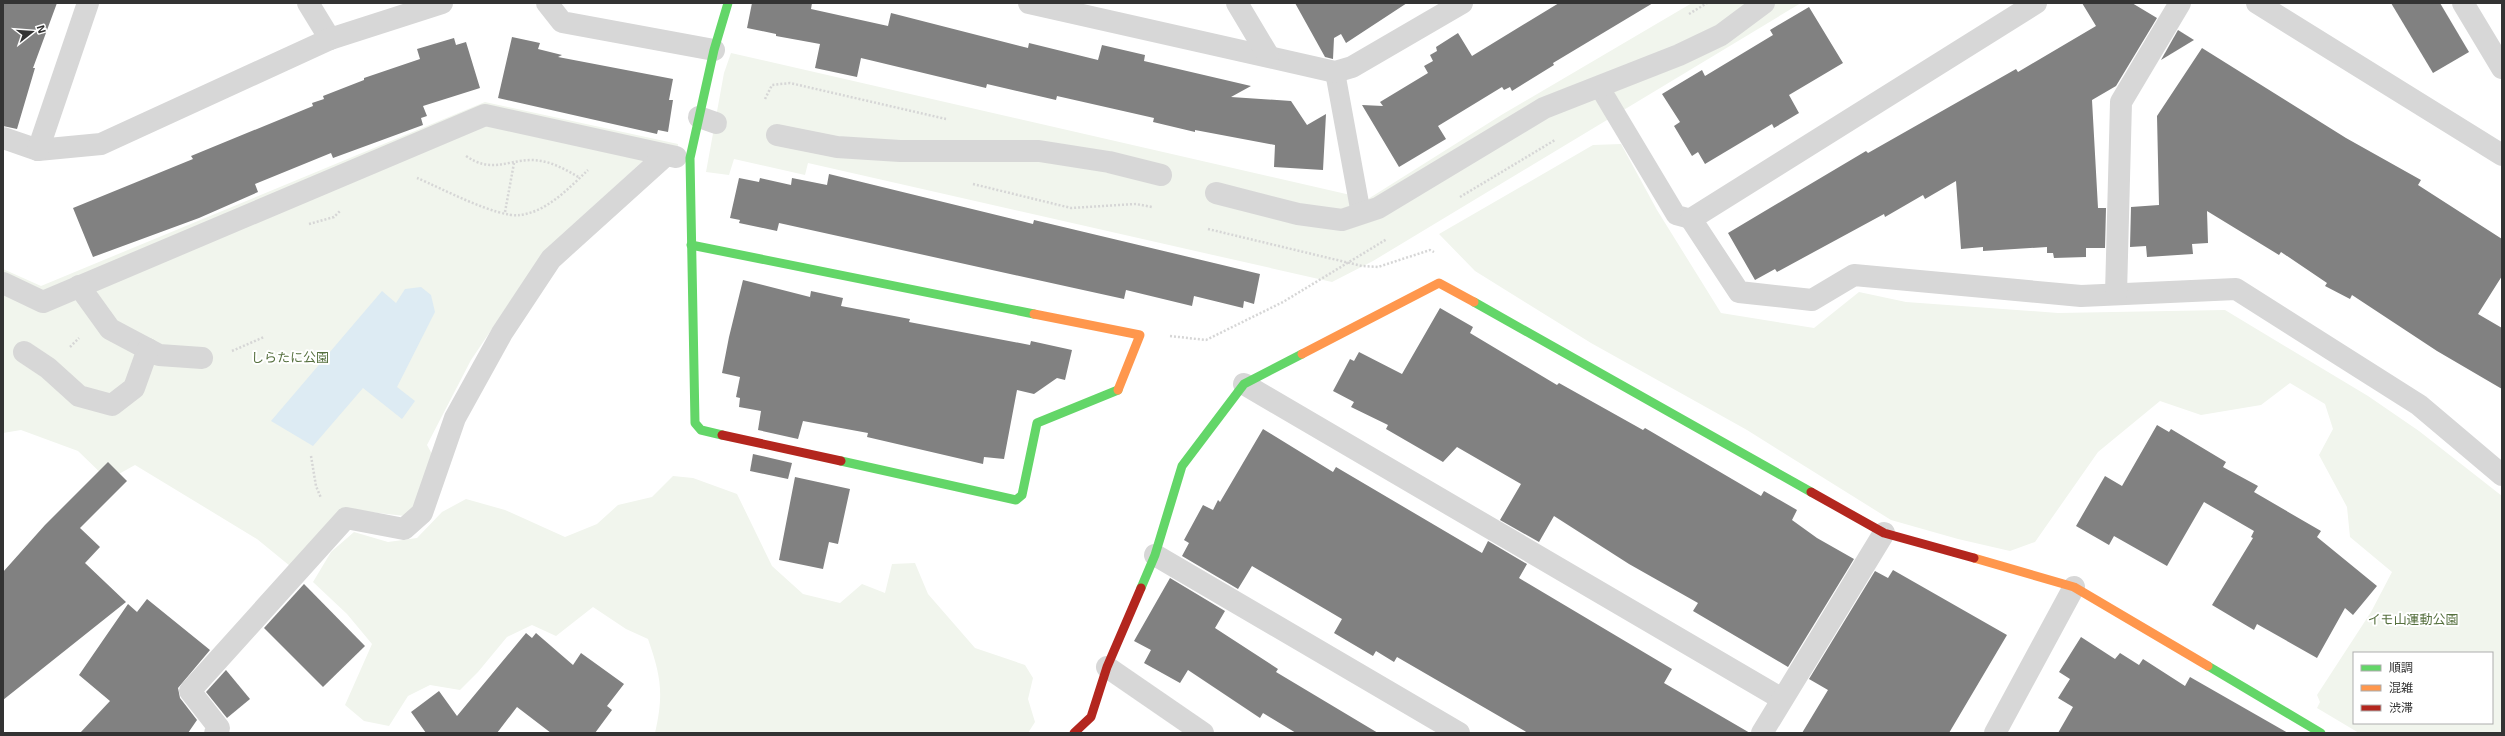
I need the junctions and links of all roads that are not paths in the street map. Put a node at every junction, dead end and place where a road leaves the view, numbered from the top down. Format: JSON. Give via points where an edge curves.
{"nodes":[{"id":1,"x":88,"y":3,"type":"edge"},
{"id":2,"x":308,"y":3,"type":"edge"},
{"id":3,"x":442,"y":3,"type":"edge"},
{"id":4,"x":547,"y":3,"type":"edge"},
{"id":5,"x":728,"y":3,"type":"edge"},
{"id":6,"x":1029,"y":3,"type":"edge"},
{"id":7,"x":1237,"y":3,"type":"edge"},
{"id":8,"x":1462,"y":3,"type":"edge"},
{"id":9,"x":1764,"y":3,"type":"edge"},
{"id":10,"x":2036,"y":3,"type":"edge"},
{"id":11,"x":2180,"y":3,"type":"edge"},
{"id":12,"x":2256,"y":3,"type":"edge"},
{"id":13,"x":2463,"y":3,"type":"edge"},
{"id":14,"x":330,"y":39,"type":"junction"},
{"id":15,"x":714,"y":50,"type":"junction"},
{"id":16,"x":1268,"y":55,"type":"junction"},
{"id":17,"x":2502,"y":68,"type":"edge"},
{"id":18,"x":1335,"y":72,"type":"junction"},
{"id":19,"x":1600,"y":88,"type":"junction"},
{"id":20,"x":777,"y":135,"type":"dead end"},
{"id":21,"x":3,"y":138,"type":"edge"},
{"id":22,"x":38,"y":150,"type":"junction"},
{"id":23,"x":2502,"y":155,"type":"edge"},
{"id":24,"x":665,"y":156,"type":"junction"},
{"id":25,"x":690,"y":158,"type":"junction"},
{"id":26,"x":1160,"y":175,"type":"dead end"},
{"id":27,"x":1216,"y":193,"type":"dead end"},
{"id":28,"x":1361,"y":214,"type":"junction"},
{"id":29,"x":1691,"y":219,"type":"junction"},
{"id":30,"x":691,"y":245,"type":"junction"},
{"id":31,"x":3,"y":283,"type":"edge"},
{"id":32,"x":79,"y":286,"type":"junction"},
{"id":33,"x":2116,"y":294,"type":"junction"},
{"id":34,"x":148,"y":349,"type":"junction"},
{"id":35,"x":24,"y":352,"type":"dead end"},
{"id":36,"x":202,"y":358,"type":"road end"},
{"id":37,"x":1244,"y":384,"type":"junction"},
{"id":38,"x":2502,"y":475,"type":"edge"},
{"id":39,"x":1884,"y":533,"type":"junction"},
{"id":40,"x":1155,"y":555,"type":"junction"},
{"id":41,"x":2074,"y":587,"type":"junction"},
{"id":42,"x":1107,"y":668,"type":"junction"},
{"id":43,"x":1782,"y":699,"type":"junction"},
{"id":44,"x":215,"y":733,"type":"edge"},
{"id":45,"x":1074,"y":733,"type":"edge"},
{"id":46,"x":1203,"y":733,"type":"edge"},
{"id":47,"x":1457,"y":733,"type":"edge"},
{"id":48,"x":1762,"y":733,"type":"edge"},
{"id":49,"x":1995,"y":733,"type":"edge"},
{"id":50,"x":2321,"y":733,"type":"edge"}],
"edges":[{"from":1,"to":22,"type":"street"},
{"from":2,"to":14,"type":"street"},
{"from":3,"to":14,"type":"street"},
{"from":4,"to":15,"type":"street","via":[[562,22]]},
{"from":5,"to":15,"type":"street"},
{"from":6,"to":16,"type":"street"},
{"from":7,"to":16,"type":"street"},
{"from":8,"to":18,"type":"street","via":[[1352,67]]},
{"from":9,"to":19,"type":"street","via":[[1721,35]]},
{"from":10,"to":29,"type":"street"},
{"from":11,"to":33,"type":"street","via":[[2121,102]]},
{"from":12,"to":23,"type":"street"},
{"from":13,"to":17,"type":"street"},
{"from":14,"to":22,"type":"street","via":[[101,144]]},
{"from":15,"to":25,"type":"street","via":[[708,120]]},
{"from":16,"to":18,"type":"street"},
{"from":18,"to":28,"type":"lane"},
{"from":19,"to":28,"type":"street","via":[[1544,108],[1378,208]]},
{"from":19,"to":29,"type":"lane","via":[[1676,214]]},
{"from":20,"to":26,"type":"street","via":[[837,147],[900,151],[1039,151],[1109,162]]},
{"from":21,"to":22,"type":"street"},
{"from":24,"to":25,"type":"street"},
{"from":24,"to":32,"type":"street","via":[[485,115]]},
{"from":24,"to":44,"type":"street","via":[[552,260],[502,332],[456,418],[422,513],[404,529],[346,518],[190,691],[219,728]]},
{"from":25,"to":30,"type":"street"},
{"from":27,"to":28,"type":"street","via":[[1298,214],[1342,220]]},
{"from":29,"to":33,"type":"street","via":[[1738,292],[1812,300],[1854,275],[2081,296]]},
{"from":30,"to":30,"type":"street","via":[[1078,323],[1140,335],[1117,392],[1037,423],[1022,495],[1016,500],[701,430],[695,423]]},
{"from":31,"to":32,"type":"street","via":[[43,302]]},
{"from":32,"to":34,"type":"street","via":[[110,329]]},
{"from":33,"to":38,"type":"street","via":[[2236,289],[2419,404]]},
{"from":34,"to":35,"type":"street","via":[[134,388],[112,405],[79,396],[48,368]]},
{"from":34,"to":36,"type":"street","via":[[159,355]]},
{"from":37,"to":39,"type":"street","via":[[1439,283]]},
{"from":37,"to":40,"type":"street","via":[[1182,466]]},
{"from":37,"to":43,"type":"street"},
{"from":39,"to":41,"type":"street"},
{"from":39,"to":43,"type":"street"},
{"from":40,"to":42,"type":"street"},
{"from":40,"to":47,"type":"street"},
{"from":41,"to":49,"type":"street"},
{"from":41,"to":50,"type":"street"},
{"from":42,"to":45,"type":"street","via":[[1091,717]]},
{"from":42,"to":46,"type":"street"},
{"from":43,"to":48,"type":"street"}]}
